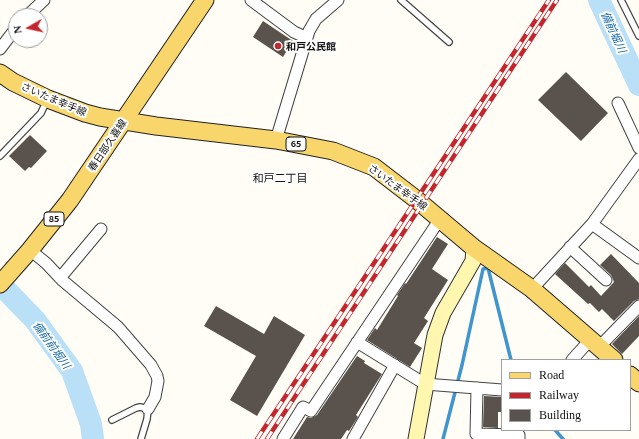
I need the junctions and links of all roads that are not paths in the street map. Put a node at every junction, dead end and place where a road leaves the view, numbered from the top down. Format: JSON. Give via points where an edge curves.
{"nodes":[{"id":1,"x":44,"y":0,"type":"edge"},
{"id":2,"x":205,"y":0,"type":"edge"},
{"id":3,"x":252,"y":0,"type":"edge"},
{"id":4,"x":338,"y":0,"type":"edge"},
{"id":5,"x":402,"y":0,"type":"edge"},
{"id":6,"x":621,"y":0,"type":"edge"},
{"id":7,"x":36,"y":8,"type":"edge"},
{"id":8,"x":639,"y":36,"type":"edge"},
{"id":9,"x":8,"y":38,"type":"edge"},
{"id":10,"x":307,"y":38,"type":"junction"},
{"id":11,"x":449,"y":42,"type":"dead end"},
{"id":12,"x":0,"y":49,"type":"edge"},
{"id":13,"x":0,"y":73,"type":"edge"},
{"id":14,"x":48,"y":99,"type":"junction"},
{"id":15,"x":618,"y":103,"type":"dead end"},
{"id":16,"x":122,"y":122,"type":"junction"},
{"id":17,"x":276,"y":140,"type":"junction"},
{"id":18,"x":639,"y":148,"type":"edge"},
{"id":19,"x":0,"y":156,"type":"edge"},
{"id":20,"x":639,"y":159,"type":"edge"},
{"id":21,"x":440,"y":219,"type":"junction"},
{"id":22,"x":592,"y":224,"type":"junction"},
{"id":23,"x":101,"y":229,"type":"dead end"},
{"id":24,"x":570,"y":247,"type":"junction"},
{"id":25,"x":474,"y":248,"type":"junction"},
{"id":26,"x":30,"y":250,"type":"junction"},
{"id":27,"x":639,"y":258,"type":"edge"},
{"id":28,"x":60,"y":278,"type":"junction"},
{"id":29,"x":5,"y":279,"type":"edge"},
{"id":30,"x":606,"y":280,"type":"dead end"},
{"id":31,"x":532,"y":289,"type":"junction"},
{"id":32,"x":639,"y":306,"type":"edge"},
{"id":33,"x":357,"y":342,"type":"junction"},
{"id":34,"x":595,"y":343,"type":"junction"},
{"id":35,"x":573,"y":359,"type":"edge"},
{"id":36,"x":613,"y":359,"type":"edge"},
{"id":37,"x":395,"y":365,"type":"junction"},
{"id":38,"x":631,"y":376,"type":"edge"},
{"id":39,"x":639,"y":383,"type":"edge"},
{"id":40,"x":425,"y":384,"type":"junction"},
{"id":41,"x":477,"y":388,"type":"junction"},
{"id":42,"x":501,"y":390,"type":"edge"},
{"id":43,"x":148,"y":409,"type":"junction"},
{"id":44,"x":112,"y":420,"type":"dead end"},
{"id":45,"x":141,"y":439,"type":"edge"},
{"id":46,"x":283,"y":439,"type":"edge"},
{"id":47,"x":353,"y":439,"type":"edge"},
{"id":48,"x":416,"y":439,"type":"edge"},
{"id":49,"x":519,"y":439,"type":"edge"}],
"edges":[{"from":1,"to":7,"type":"street"},
{"from":2,"to":16,"type":"main road","name":"春日部久喜線","number":"85"},
{"from":3,"to":10,"type":"street","via":[[294,32]]},
{"from":4,"to":10,"type":"street","via":[[316,20]]},
{"from":5,"to":11,"type":"lane"},
{"from":6,"to":8,"type":"lane"},
{"from":9,"to":12,"type":"street"},
{"from":10,"to":17,"type":"street"},
{"from":13,"to":14,"type":"main road","name":"さいたま幸手線","number":"65"},
{"from":14,"to":16,"type":"main road","name":"さいたま幸手線","number":"65","via":[[85,113]]},
{"from":14,"to":19,"type":"lane","via":[[41,113]]},
{"from":15,"to":18,"type":"street"},
{"from":16,"to":17,"type":"main road","name":"さいたま幸手線","number":"65"},
{"from":16,"to":26,"type":"main road","name":"春日部久喜線","number":"85","via":[[70,200]]},
{"from":17,"to":21,"type":"main road","name":"さいたま幸手線","number":"65","via":[[333,151],[374,167]]},
{"from":20,"to":22,"type":"street"},
{"from":21,"to":25,"type":"main road","name":"さいたま幸手線","number":"65"},
{"from":21,"to":33,"type":"street"},
{"from":22,"to":24,"type":"street"},
{"from":22,"to":27,"type":"street"},
{"from":23,"to":28,"type":"street"},
{"from":24,"to":30,"type":"street"},
{"from":24,"to":31,"type":"street"},
{"from":25,"to":31,"type":"main road","name":"さいたま幸手線","number":"65"},
{"from":25,"to":40,"type":"street","via":[[474,261],[443,313],[435,335]]},
{"from":26,"to":28,"type":"street"},
{"from":26,"to":29,"type":"main road","name":"春日部久喜線","number":"85"},
{"from":28,"to":43,"type":"street","via":[[118,327],[151,365],[158,381],[155,396]]},
{"from":31,"to":34,"type":"main road","name":"さいたま幸手線","number":"65"},
{"from":32,"to":34,"type":"street"},
{"from":33,"to":37,"type":"street"},
{"from":33,"to":46,"type":"street","via":[[311,412],[303,408]]},
{"from":34,"to":35,"type":"street"},
{"from":34,"to":36,"type":"main road","name":"さいたま幸手線","number":"65"},
{"from":37,"to":40,"type":"street"},
{"from":37,"to":47,"type":"street"},
{"from":38,"to":39,"type":"main road"},
{"from":40,"to":41,"type":"street"},
{"from":40,"to":48,"type":"street"},
{"from":41,"to":42,"type":"street"},
{"from":41,"to":49,"type":"street","via":[[476,434],[519,435]]},
{"from":43,"to":44,"type":"lane","via":[[136,408]]},
{"from":43,"to":45,"type":"lane","via":[[148,419]]}]}
